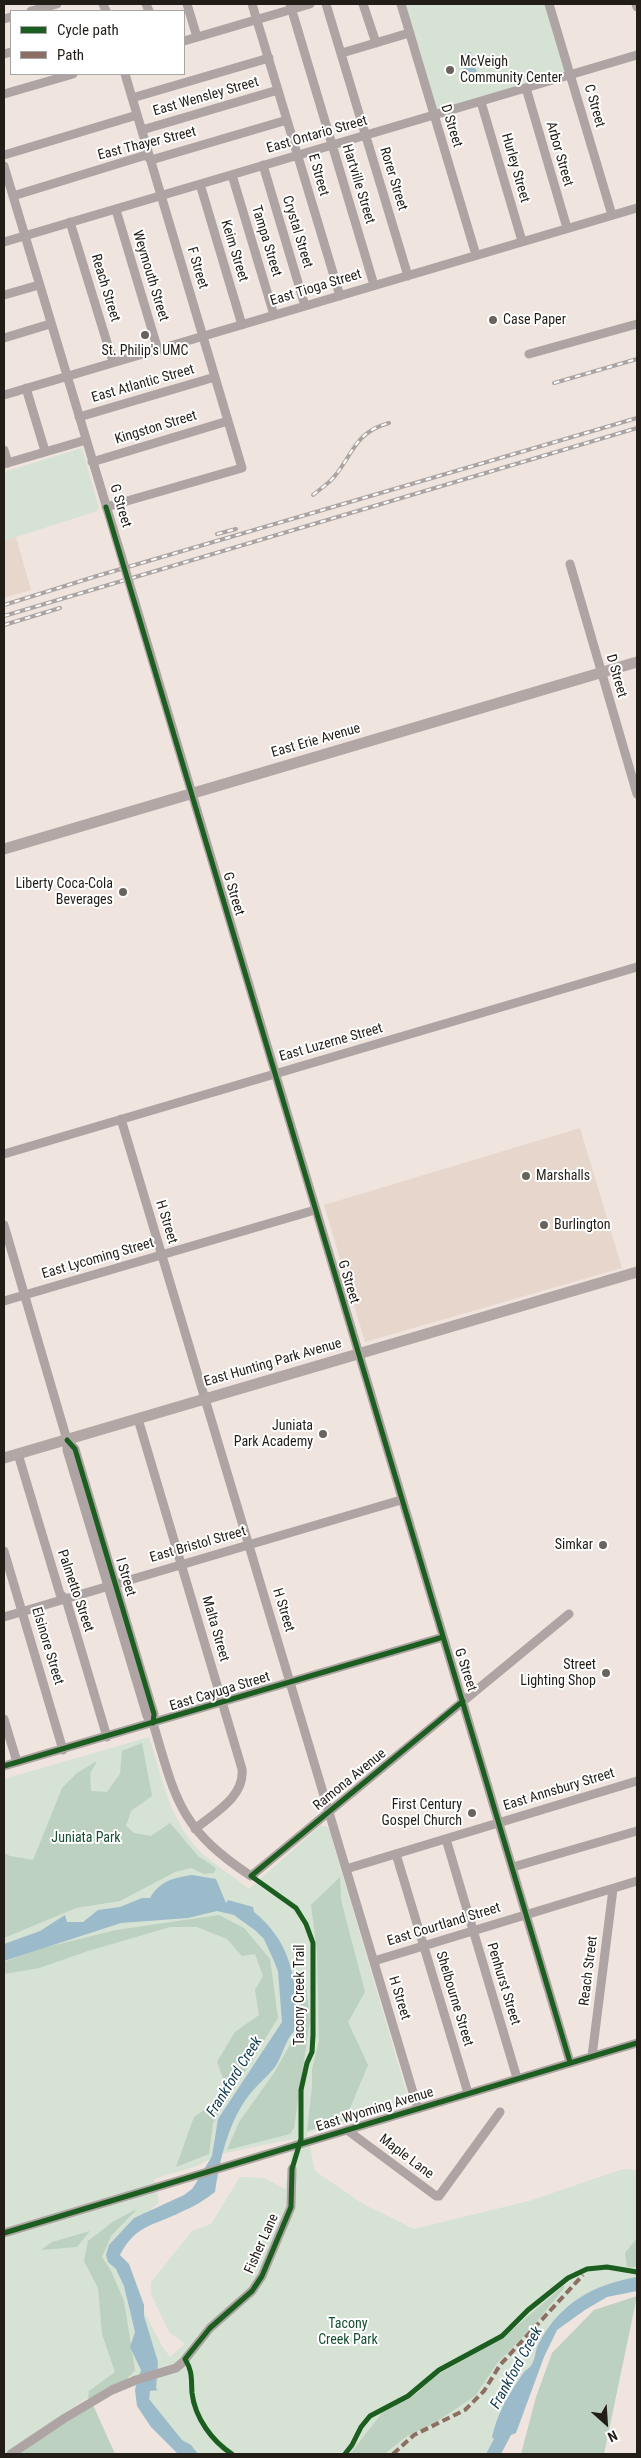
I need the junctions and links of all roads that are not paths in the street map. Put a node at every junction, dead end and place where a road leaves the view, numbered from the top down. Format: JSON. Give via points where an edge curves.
{"nodes":[{"id":1,"x":57,"y":4,"type":"edge"},
{"id":2,"x":187,"y":4,"type":"edge"},
{"id":3,"x":252,"y":4,"type":"edge"},
{"id":4,"x":310,"y":4,"type":"edge"},
{"id":5,"x":326,"y":4,"type":"edge"},
{"id":6,"x":363,"y":4,"type":"edge"},
{"id":7,"x":401,"y":4,"type":"edge"},
{"id":8,"x":549,"y":4,"type":"edge"},
{"id":9,"x":291,"y":7,"type":"edge"},
{"id":10,"x":36,"y":10,"type":"edge"},
{"id":11,"x":257,"y":19,"type":"junction"},
{"id":12,"x":410,"y":33,"type":"junction"},
{"id":13,"x":197,"y":37,"type":"junction"},
{"id":14,"x":185,"y":41,"type":"edge"},
{"id":15,"x":376,"y":43,"type":"junction"},
{"id":16,"x":342,"y":53,"type":"junction"},
{"id":17,"x":637,"y":55,"type":"edge"},
{"id":18,"x":269,"y":58,"type":"junction"},
{"id":19,"x":70,"y":75,"type":"edge"},
{"id":20,"x":125,"y":75,"type":"edge"},
{"id":21,"x":570,"y":75,"type":"junction"},
{"id":22,"x":526,"y":88,"type":"junction"},
{"id":23,"x":278,"y":90,"type":"junction"},
{"id":24,"x":4,"y":94,"type":"edge"},
{"id":25,"x":132,"y":98,"type":"junction"},
{"id":26,"x":481,"y":102,"type":"junction"},
{"id":27,"x":137,"y":115,"type":"junction"},
{"id":28,"x":434,"y":116,"type":"junction"},
{"id":29,"x":287,"y":120,"type":"junction"},
{"id":30,"x":142,"y":130,"type":"junction"},
{"id":31,"x":366,"y":135,"type":"junction"},
{"id":32,"x":332,"y":146,"type":"junction"},
{"id":33,"x":4,"y":154,"type":"edge"},
{"id":34,"x":298,"y":155,"type":"junction"},
{"id":35,"x":151,"y":160,"type":"junction"},
{"id":36,"x":263,"y":165,"type":"junction"},
{"id":37,"x":4,"y":166,"type":"edge"},
{"id":38,"x":232,"y":175,"type":"junction"},
{"id":39,"x":200,"y":184,"type":"junction"},
{"id":40,"x":9,"y":191,"type":"edge"},
{"id":41,"x":160,"y":196,"type":"junction"},
{"id":42,"x":637,"y":208,"type":"edge"},
{"id":43,"x":116,"y":210,"type":"junction"},
{"id":44,"x":612,"y":215,"type":"junction"},
{"id":45,"x":70,"y":222,"type":"junction"},
{"id":46,"x":567,"y":228,"type":"junction"},
{"id":47,"x":24,"y":236,"type":"junction"},
{"id":48,"x":522,"y":241,"type":"junction"},
{"id":49,"x":4,"y":242,"type":"edge"},
{"id":50,"x":476,"y":255,"type":"junction"},
{"id":51,"x":408,"y":276,"type":"junction"},
{"id":52,"x":38,"y":285,"type":"junction"},
{"id":53,"x":374,"y":285,"type":"junction"},
{"id":54,"x":4,"y":295,"type":"edge"},
{"id":55,"x":340,"y":296,"type":"junction"},
{"id":56,"x":305,"y":306,"type":"junction"},
{"id":57,"x":274,"y":316,"type":"junction"},
{"id":58,"x":50,"y":324,"type":"junction"},
{"id":59,"x":242,"y":324,"type":"junction"},
{"id":60,"x":637,"y":324,"type":"edge"},
{"id":61,"x":204,"y":336,"type":"junction"},
{"id":62,"x":4,"y":338,"type":"edge"},
{"id":63,"x":158,"y":350,"type":"junction"},
{"id":64,"x":529,"y":354,"type":"dead end"},
{"id":65,"x":113,"y":362,"type":"junction"},
{"id":66,"x":66,"y":376,"type":"junction"},
{"id":67,"x":215,"y":377,"type":"junction"},
{"id":68,"x":26,"y":388,"type":"junction"},
{"id":69,"x":4,"y":395,"type":"edge"},
{"id":70,"x":79,"y":417,"type":"junction"},
{"id":71,"x":228,"y":421,"type":"junction"},
{"id":72,"x":86,"y":440,"type":"junction"},
{"id":73,"x":4,"y":450,"type":"edge"},
{"id":74,"x":45,"y":451,"type":"junction"},
{"id":75,"x":92,"y":462,"type":"junction"},
{"id":76,"x":6,"y":464,"type":"edge"},
{"id":77,"x":106,"y":508,"type":"junction"},
{"id":78,"x":570,"y":564,"type":"dead end"},
{"id":79,"x":637,"y":662,"type":"edge"},
{"id":80,"x":600,"y":673,"type":"junction"},
{"id":81,"x":191,"y":794,"type":"junction"},
{"id":82,"x":637,"y":794,"type":"edge"},
{"id":83,"x":4,"y":849,"type":"edge"},
{"id":84,"x":637,"y":967,"type":"edge"},
{"id":85,"x":275,"y":1074,"type":"junction"},
{"id":86,"x":121,"y":1119,"type":"junction"},
{"id":87,"x":4,"y":1154,"type":"edge"},
{"id":88,"x":315,"y":1210,"type":"junction"},
{"id":89,"x":4,"y":1225,"type":"edge"},
{"id":90,"x":162,"y":1255,"type":"junction"},
{"id":91,"x":637,"y":1272,"type":"edge"},
{"id":92,"x":24,"y":1295,"type":"junction"},
{"id":93,"x":4,"y":1301,"type":"edge"},
{"id":94,"x":358,"y":1354,"type":"junction"},
{"id":95,"x":205,"y":1399,"type":"junction"},
{"id":96,"x":138,"y":1419,"type":"junction"},
{"id":97,"x":67,"y":1440,"type":"junction"},
{"id":98,"x":18,"y":1454,"type":"junction"},
{"id":99,"x":4,"y":1458,"type":"edge"},
{"id":100,"x":401,"y":1500,"type":"junction"},
{"id":101,"x":249,"y":1544,"type":"junction"},
{"id":102,"x":4,"y":1551,"type":"edge"},
{"id":103,"x":181,"y":1564,"type":"junction"},
{"id":104,"x":112,"y":1586,"type":"junction"},
{"id":105,"x":66,"y":1599,"type":"junction"},
{"id":106,"x":22,"y":1612,"type":"junction"},
{"id":107,"x":569,"y":1614,"type":"dead end"},
{"id":108,"x":4,"y":1617,"type":"edge"},
{"id":109,"x":442,"y":1637,"type":"junction"},
{"id":110,"x":290,"y":1682,"type":"junction"},
{"id":111,"x":463,"y":1701,"type":"junction"},
{"id":112,"x":222,"y":1703,"type":"junction"},
{"id":113,"x":4,"y":1719,"type":"edge"},
{"id":114,"x":153,"y":1723,"type":"junction"},
{"id":115,"x":106,"y":1737,"type":"junction"},
{"id":116,"x":63,"y":1750,"type":"junction"},
{"id":117,"x":17,"y":1762,"type":"junction"},
{"id":118,"x":4,"y":1766,"type":"edge"},
{"id":119,"x":637,"y":1781,"type":"edge"},
{"id":120,"x":328,"y":1812,"type":"junction"},
{"id":121,"x":499,"y":1823,"type":"junction"},
{"id":122,"x":194,"y":1829,"type":"junction"},
{"id":123,"x":637,"y":1831,"type":"edge"},
{"id":124,"x":446,"y":1840,"type":"junction"},
{"id":125,"x":396,"y":1854,"type":"junction"},
{"id":126,"x":513,"y":1867,"type":"junction"},
{"id":127,"x":346,"y":1869,"type":"junction"},
{"id":128,"x":251,"y":1876,"type":"joint"},
{"id":129,"x":637,"y":1881,"type":"edge"},
{"id":130,"x":613,"y":1889,"type":"junction"},
{"id":131,"x":527,"y":1914,"type":"junction"},
{"id":132,"x":473,"y":1931,"type":"junction"},
{"id":133,"x":423,"y":1946,"type":"junction"},
{"id":134,"x":374,"y":1961,"type":"junction"},
{"id":135,"x":637,"y":2043,"type":"edge"},
{"id":136,"x":592,"y":2056,"type":"junction"},
{"id":137,"x":570,"y":2062,"type":"junction"},
{"id":138,"x":517,"y":2078,"type":"junction"},
{"id":139,"x":468,"y":2093,"type":"junction"},
{"id":140,"x":418,"y":2109,"type":"junction"},
{"id":141,"x":500,"y":2112,"type":"dead end"},
{"id":142,"x":347,"y":2130,"type":"junction"},
{"id":143,"x":292,"y":2169,"type":"dead end"},
{"id":144,"x":4,"y":2233,"type":"edge"},
{"id":145,"x":11,"y":2454,"type":"edge"}],
"edges":[{"from":1,"to":10,"type":"street"},
{"from":2,"to":13,"type":"street"},
{"from":3,"to":11,"type":"street","name":"E Street"},
{"from":4,"to":9,"type":"street"},
{"from":5,"to":16,"type":"street","name":"Rorer Street"},
{"from":6,"to":15,"type":"street"},
{"from":7,"to":12,"type":"street","name":"D Street"},
{"from":8,"to":21,"type":"street","name":"C Street"},
{"from":9,"to":11,"type":"street"},
{"from":9,"to":32,"type":"street","name":"Hartville Street"},
{"from":11,"to":13,"type":"street"},
{"from":11,"to":18,"type":"street","name":"E Street"},
{"from":12,"to":15,"type":"street"},
{"from":12,"to":28,"type":"street","name":"D Street"},
{"from":13,"to":14,"type":"street"},
{"from":15,"to":16,"type":"street"},
{"from":16,"to":31,"type":"street","name":"Rorer Street"},
{"from":17,"to":21,"type":"street","name":"East Ontario Street"},
{"from":18,"to":23,"type":"street","name":"E Street"},
{"from":18,"to":25,"type":"street"},
{"from":19,"to":24,"type":"street"},
{"from":20,"to":25,"type":"street","name":"F Street"},
{"from":21,"to":22,"type":"street","name":"East Ontario Street"},
{"from":21,"to":44,"type":"street","name":"C Street"},
{"from":22,"to":26,"type":"street","name":"East Ontario Street"},
{"from":22,"to":46,"type":"street","name":"Arbor Street"},
{"from":23,"to":29,"type":"street","name":"E Street"},
{"from":23,"to":30,"type":"street","name":"East Wensley Street"},
{"from":25,"to":27,"type":"street","name":"F Street"},
{"from":26,"to":28,"type":"street","name":"East Ontario Street"},
{"from":26,"to":48,"type":"street","name":"Hurley Street"},
{"from":27,"to":30,"type":"street","name":"F Street"},
{"from":27,"to":33,"type":"street"},
{"from":28,"to":31,"type":"street","name":"East Ontario Street"},
{"from":28,"to":50,"type":"street","name":"D Street"},
{"from":29,"to":34,"type":"street","name":"E Street"},
{"from":29,"to":35,"type":"street","name":"East Thayer Street"},
{"from":30,"to":35,"type":"street","name":"F Street"},
{"from":31,"to":32,"type":"street","name":"East Ontario Street"},
{"from":31,"to":51,"type":"street","name":"Rorer Street"},
{"from":32,"to":34,"type":"street","name":"East Ontario Street"},
{"from":32,"to":53,"type":"street","name":"Hartville Street"},
{"from":34,"to":36,"type":"street","name":"East Ontario Street"},
{"from":34,"to":55,"type":"street","name":"E Street"},
{"from":35,"to":40,"type":"street","name":"East Thayer Street","via":[[146,156]]},
{"from":35,"to":41,"type":"street","name":"F Street"},
{"from":36,"to":38,"type":"street","name":"East Ontario Street"},
{"from":36,"to":56,"type":"street","name":"Crystal Street"},
{"from":37,"to":40,"type":"street","name":"G Street"},
{"from":38,"to":39,"type":"street","name":"East Ontario Street"},
{"from":38,"to":57,"type":"street","name":"Tampa Street"},
{"from":39,"to":41,"type":"street","name":"East Ontario Street"},
{"from":39,"to":59,"type":"street","name":"Keim Street"},
{"from":40,"to":47,"type":"street","name":"G Street"},
{"from":41,"to":43,"type":"street","name":"East Ontario Street"},
{"from":41,"to":61,"type":"street","name":"F Street"},
{"from":42,"to":44,"type":"street","name":"East Tioga Street"},
{"from":43,"to":45,"type":"street","name":"East Ontario Street"},
{"from":43,"to":63,"type":"street","name":"Weymouth Street"},
{"from":44,"to":46,"type":"street","name":"East Tioga Street"},
{"from":45,"to":47,"type":"street","name":"East Ontario Street"},
{"from":45,"to":65,"type":"street","name":"Reach Street"},
{"from":46,"to":48,"type":"street","name":"East Tioga Street"},
{"from":47,"to":49,"type":"street","name":"East Ontario Street"},
{"from":47,"to":52,"type":"street","name":"G Street"},
{"from":48,"to":50,"type":"street","name":"East Tioga Street"},
{"from":50,"to":51,"type":"street","name":"East Tioga Street"},
{"from":51,"to":53,"type":"street","name":"East Tioga Street"},
{"from":52,"to":54,"type":"street"},
{"from":52,"to":58,"type":"street","name":"G Street"},
{"from":53,"to":55,"type":"street","name":"East Tioga Street"},
{"from":55,"to":56,"type":"street","name":"East Tioga Street"},
{"from":56,"to":57,"type":"street","name":"East Tioga Street"},
{"from":57,"to":59,"type":"street","name":"East Tioga Street"},
{"from":58,"to":62,"type":"street"},
{"from":58,"to":66,"type":"street","name":"G Street"},
{"from":59,"to":61,"type":"street","name":"East Tioga Street"},
{"from":60,"to":64,"type":"street"},
{"from":61,"to":63,"type":"street","name":"East Tioga Street"},
{"from":61,"to":67,"type":"street","name":"F Street"},
{"from":63,"to":65,"type":"street","name":"East Tioga Street"},
{"from":65,"to":66,"type":"street","name":"East Tioga Street"},
{"from":66,"to":68,"type":"street","name":"East Tioga Street"},
{"from":66,"to":70,"type":"street","name":"G Street"},
{"from":67,"to":70,"type":"street","name":"East Atlantic Street"},
{"from":67,"to":71,"type":"street","name":"F Street"},
{"from":68,"to":69,"type":"street","name":"East Tioga Street"},
{"from":68,"to":74,"type":"street"},
{"from":70,"to":72,"type":"street","name":"G Street"},
{"from":71,"to":75,"type":"street","name":"Kingston Street"},
{"from":71,"to":77,"type":"street","name":"F Street","via":[[242,468]]},
{"from":72,"to":74,"type":"street"},
{"from":72,"to":75,"type":"street","name":"G Street"},
{"from":73,"to":76,"type":"street"},
{"from":74,"to":76,"type":"street"},
{"from":75,"to":77,"type":"street","name":"G Street"},
{"from":77,"to":81,"type":"street","name":"G Street","bridge":true},
{"from":78,"to":80,"type":"street","name":"D Street"},
{"from":79,"to":80,"type":"main road","name":"East Erie Avenue"},
{"from":80,"to":81,"type":"main road","name":"East Erie Avenue"},
{"from":80,"to":82,"type":"street","name":"D Street"},
{"from":81,"to":83,"type":"main road","name":"East Erie Avenue"},
{"from":81,"to":85,"type":"street","name":"G Street"},
{"from":84,"to":85,"type":"street","name":"East Luzerne Street"},
{"from":85,"to":86,"type":"street","name":"East Luzerne Street"},
{"from":85,"to":88,"type":"street","name":"G Street"},
{"from":86,"to":87,"type":"street","name":"East Luzerne Street"},
{"from":86,"to":90,"type":"street","name":"H Street"},
{"from":88,"to":90,"type":"street","name":"East Lycoming Street"},
{"from":88,"to":94,"type":"street","name":"G Street"},
{"from":89,"to":92,"type":"street","name":"I Street"},
{"from":90,"to":92,"type":"street","name":"East Lycoming Street"},
{"from":90,"to":95,"type":"street","name":"H Street"},
{"from":91,"to":94,"type":"main road","name":"East Hunting Park Avenue"},
{"from":92,"to":93,"type":"street","name":"East Lycoming Street"},
{"from":92,"to":97,"type":"street","name":"I Street"},
{"from":94,"to":95,"type":"main road","name":"East Hunting Park Avenue"},
{"from":94,"to":100,"type":"street","name":"G Street"},
{"from":95,"to":96,"type":"main road","name":"East Hunting Park Avenue"},
{"from":95,"to":101,"type":"street","name":"H Street"},
{"from":96,"to":97,"type":"main road","name":"East Hunting Park Avenue"},
{"from":96,"to":103,"type":"street","name":"Malta Street"},
{"from":97,"to":98,"type":"main road","name":"East Hunting Park Avenue"},
{"from":97,"to":104,"type":"street","name":"I Street","via":[[75,1449]]},
{"from":98,"to":99,"type":"main road","name":"East Hunting Park Avenue"},
{"from":98,"to":105,"type":"street","name":"Palmetto Street","via":[[60,1594]]},
{"from":100,"to":101,"type":"street","name":"East Bristol Street"},
{"from":100,"to":109,"type":"street","name":"G Street"},
{"from":101,"to":103,"type":"street","name":"East Bristol Street"},
{"from":101,"to":110,"type":"street","name":"H Street"},
{"from":102,"to":106,"type":"street","name":"Elsinore Street"},
{"from":103,"to":104,"type":"street","name":"East Bristol Street"},
{"from":103,"to":112,"type":"street","name":"Malta Street"},
{"from":104,"to":105,"type":"street","name":"East Bristol Street"},
{"from":104,"to":114,"type":"street","name":"I Street","via":[[154,1714]]},
{"from":105,"to":106,"type":"street","name":"East Bristol Street"},
{"from":105,"to":115,"type":"street","name":"Palmetto Street"},
{"from":106,"to":108,"type":"street","name":"East Bristol Street"},
{"from":106,"to":116,"type":"street","name":"Elsinore Street"},
{"from":107,"to":111,"type":"street","name":"Ramona Avenue"},
{"from":109,"to":110,"type":"street","name":"East Cayuga Street"},
{"from":109,"to":111,"type":"street","name":"G Street"},
{"from":110,"to":112,"type":"street","name":"East Cayuga Street"},
{"from":110,"to":120,"type":"street","name":"H Street"},
{"from":111,"to":120,"type":"street","name":"Ramona Avenue"},
{"from":111,"to":121,"type":"street","name":"G Street"},
{"from":112,"to":114,"type":"street","name":"East Cayuga Street"},
{"from":112,"to":122,"type":"street","name":"Malta Street","via":[[243,1778],[237,1793]]},
{"from":113,"to":117,"type":"street"},
{"from":114,"to":115,"type":"street","name":"East Cayuga Street"},
{"from":114,"to":122,"type":"street","name":"I Street","via":[[174,1794]]},
{"from":115,"to":116,"type":"street","name":"East Cayuga Street"},
{"from":116,"to":117,"type":"street","name":"East Cayuga Street"},
{"from":117,"to":118,"type":"street","name":"East Cayuga Street"},
{"from":119,"to":121,"type":"street","name":"East Annsbury Street"},
{"from":120,"to":127,"type":"street","name":"H Street"},
{"from":120,"to":128,"type":"street","name":"Ramona Avenue"},
{"from":121,"to":124,"type":"street","name":"East Annsbury Street"},
{"from":121,"to":126,"type":"street","name":"G Street"},
{"from":122,"to":128,"type":"street","name":"I Street","via":[[210,1846]]},
{"from":123,"to":126,"type":"street"},
{"from":124,"to":125,"type":"street","name":"East Annsbury Street"},
{"from":124,"to":132,"type":"street","name":"Penhurst Street"},
{"from":125,"to":127,"type":"street","name":"East Annsbury Street"},
{"from":125,"to":133,"type":"street","name":"Shelbourne Street"},
{"from":126,"to":131,"type":"street","name":"G Street"},
{"from":127,"to":134,"type":"street","name":"H Street"},
{"from":129,"to":130,"type":"street","name":"East Courtland Street"},
{"from":130,"to":131,"type":"street","name":"East Courtland Street"},
{"from":130,"to":136,"type":"street","name":"Reach Street"},
{"from":131,"to":132,"type":"street","name":"East Courtland Street"},
{"from":131,"to":137,"type":"street","name":"G Street"},
{"from":132,"to":133,"type":"street","name":"East Courtland Street"},
{"from":132,"to":138,"type":"street","name":"Penhurst Street"},
{"from":133,"to":134,"type":"street","name":"East Courtland Street"},
{"from":133,"to":139,"type":"street","name":"Shelbourne Street"},
{"from":134,"to":140,"type":"street","name":"H Street"},
{"from":135,"to":136,"type":"street","name":"East Wyoming Avenue"},
{"from":136,"to":137,"type":"street","name":"East Wyoming Avenue"},
{"from":137,"to":138,"type":"street","name":"East Wyoming Avenue"},
{"from":138,"to":139,"type":"street","name":"East Wyoming Avenue"},
{"from":139,"to":140,"type":"street","name":"East Wyoming Avenue"},
{"from":140,"to":142,"type":"street","name":"East Wyoming Avenue"},
{"from":141,"to":142,"type":"street","name":"Maple Lane","via":[[439,2196]]},
{"from":142,"to":144,"type":"street","name":"East Wyoming Avenue"},
{"from":143,"to":145,"type":"street","name":"Fisher Lane","via":[[291,2207],[262,2276],[252,2291],[210,2328],[183,2362],[92,2401]]}]}
